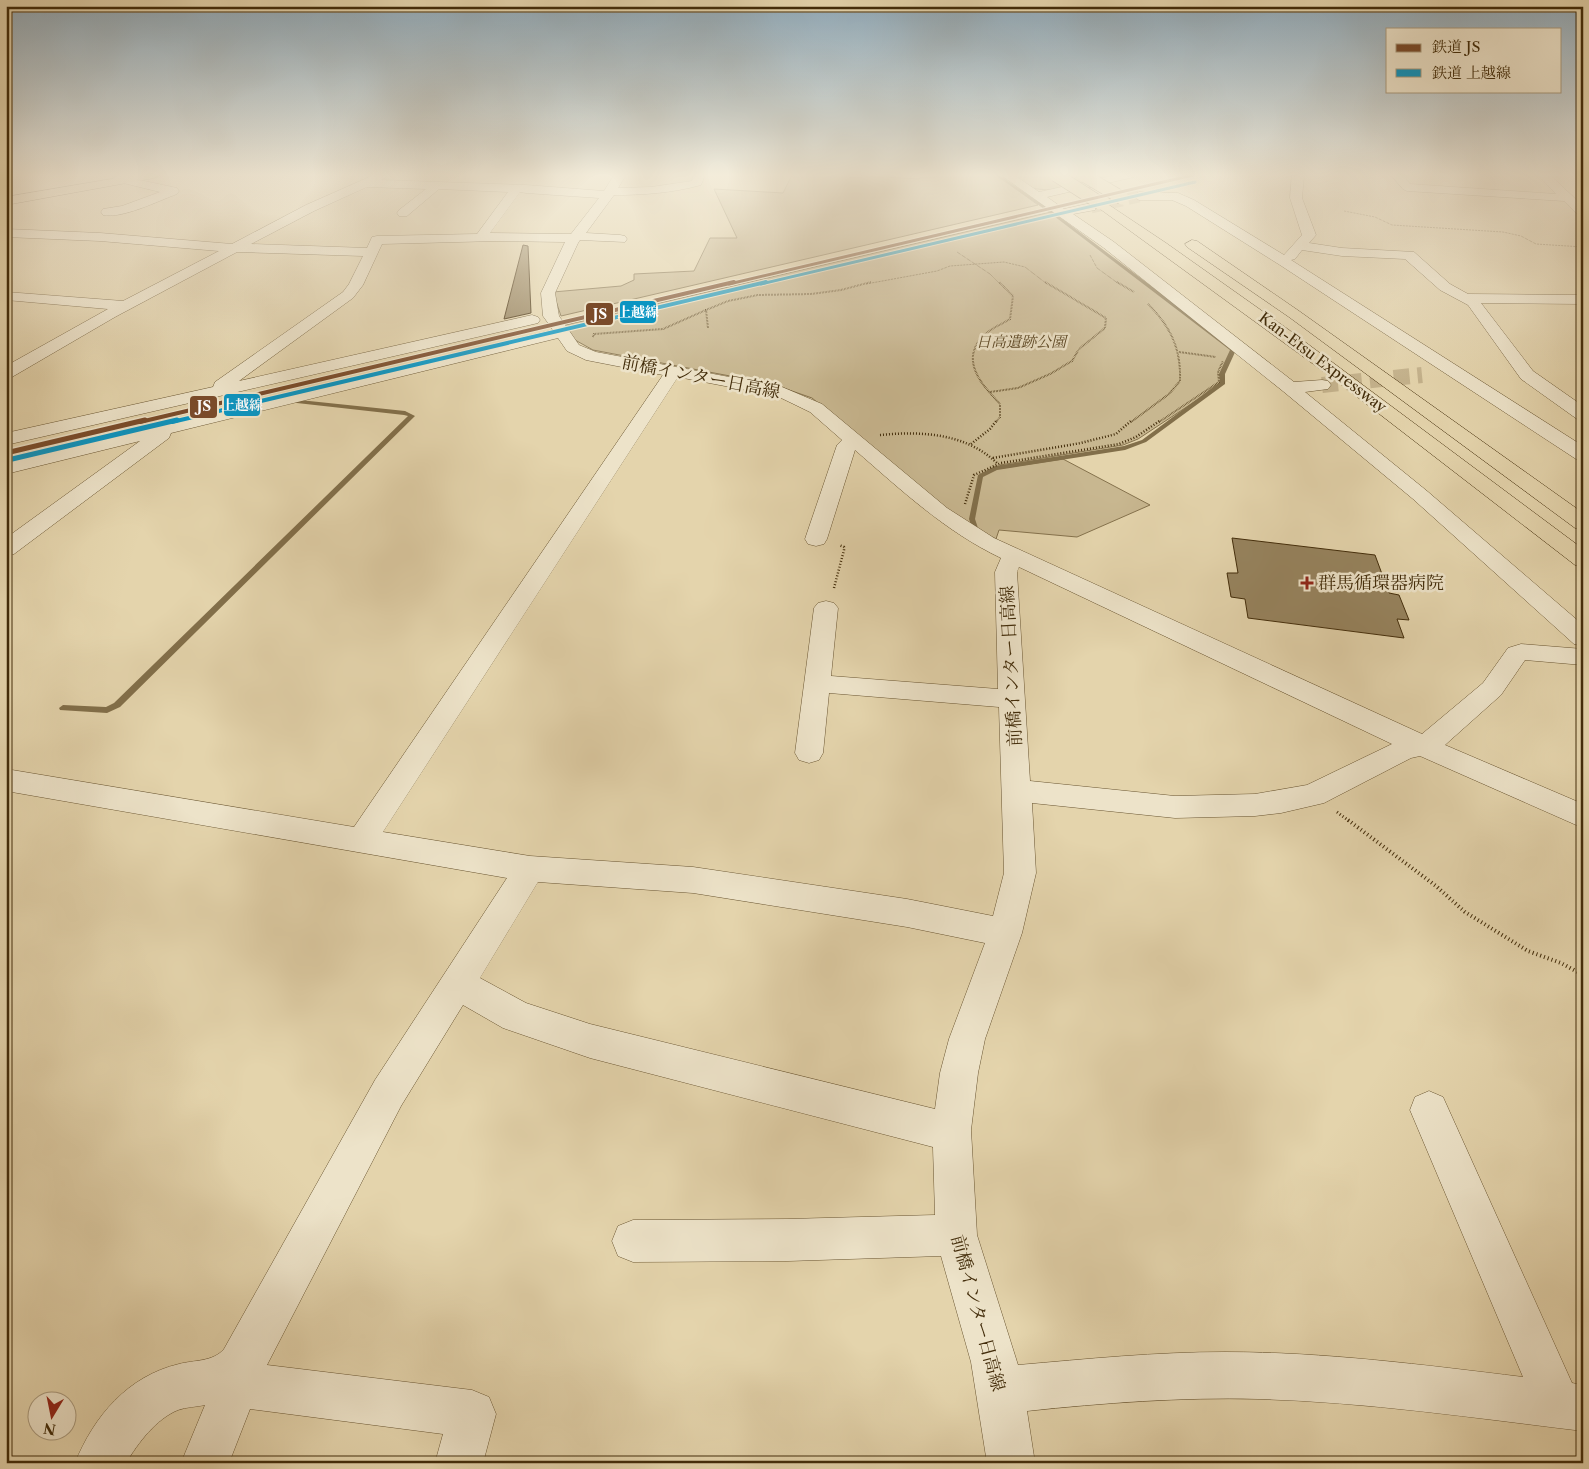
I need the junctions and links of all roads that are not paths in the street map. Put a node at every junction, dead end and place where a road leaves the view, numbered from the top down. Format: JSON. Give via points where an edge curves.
{"nodes":[{"id":1,"x":180,"y":244,"type":"edge"},
{"id":2,"x":243,"y":244,"type":"edge"},
{"id":3,"x":376,"y":244,"type":"edge"},
{"id":4,"x":572,"y":244,"type":"edge"},
{"id":5,"x":1108,"y":244,"type":"edge"},
{"id":6,"x":1153,"y":244,"type":"edge"},
{"id":7,"x":1191,"y":244,"type":"edge"},
{"id":8,"x":1254,"y":244,"type":"edge"},
{"id":9,"x":1302,"y":244,"type":"edge"},
{"id":10,"x":1300,"y":246,"type":"junction"},
{"id":11,"x":235,"y":248,"type":"junction"},
{"id":12,"x":372,"y":252,"type":"junction"},
{"id":13,"x":1285,"y":262,"type":"junction"},
{"id":14,"x":6,"y":296,"type":"edge"},
{"id":15,"x":1471,"y":300,"type":"junction"},
{"id":16,"x":1583,"y":300,"type":"edge"},
{"id":17,"x":126,"y":306,"type":"junction"},
{"id":18,"x":551,"y":316,"type":"junction"},
{"id":19,"x":561,"y":333,"type":"junction"},
{"id":20,"x":674,"y":371,"type":"junction"},
{"id":21,"x":1454,"y":372,"type":"junction"},
{"id":22,"x":6,"y":373,"type":"edge"},
{"id":23,"x":1430,"y":374,"type":"tunnel mouth"},
{"id":24,"x":1322,"y":385,"type":"tunnel mouth"},
{"id":25,"x":1290,"y":388,"type":"junction"},
{"id":26,"x":217,"y":392,"type":"junction"},
{"id":27,"x":1583,"y":414,"type":"edge"},
{"id":28,"x":1583,"y":428,"type":"edge"},
{"id":29,"x":164,"y":430,"type":"junction"},
{"id":30,"x":1546,"y":430,"type":"junction"},
{"id":31,"x":864,"y":438,"type":"junction"},
{"id":32,"x":6,"y":439,"type":"edge"},
{"id":33,"x":1583,"y":455,"type":"edge"},
{"id":34,"x":6,"y":468,"type":"edge"},
{"id":35,"x":1583,"y":523,"type":"edge"},
{"id":36,"x":816,"y":539,"type":"road end"},
{"id":37,"x":6,"y":549,"type":"edge"},
{"id":38,"x":1014,"y":558,"type":"junction"},
{"id":39,"x":1583,"y":560,"type":"edge"},
{"id":40,"x":826,"y":608,"type":"road end"},
{"id":41,"x":1583,"y":638,"type":"edge"},
{"id":42,"x":1583,"y":657,"type":"edge"},
{"id":43,"x":816,"y":683,"type":"junction"},
{"id":44,"x":1011,"y":699,"type":"junction"},
{"id":45,"x":1422,"y":746,"type":"junction"},
{"id":46,"x":809,"y":753,"type":"dead end"},
{"id":47,"x":6,"y":780,"type":"edge"},
{"id":48,"x":1017,"y":791,"type":"junction"},
{"id":49,"x":1583,"y":817,"type":"edge"},
{"id":50,"x":361,"y":840,"type":"junction"},
{"id":51,"x":530,"y":869,"type":"junction"},
{"id":52,"x":1005,"y":933,"type":"junction"},
{"id":53,"x":456,"y":983,"type":"junction"},
{"id":54,"x":1429,"y":1110,"type":"dead end"},
{"id":55,"x":952,"y":1130,"type":"junction"},
{"id":56,"x":956,"y":1234,"type":"junction"},
{"id":57,"x":633,"y":1240,"type":"dead end"},
{"id":58,"x":235,"y":1372,"type":"junction"},
{"id":59,"x":1000,"y":1390,"type":"junction"},
{"id":60,"x":1571,"y":1407,"type":"edge"},
{"id":61,"x":99,"y":1463,"type":"edge"},
{"id":62,"x":205,"y":1463,"type":"edge"},
{"id":63,"x":459,"y":1463,"type":"edge"},
{"id":64,"x":1010,"y":1463,"type":"edge"}],
"edges":[{"from":1,"to":11,"type":"street"},
{"from":2,"to":11,"type":"street"},
{"from":3,"to":12,"type":"street"},
{"from":4,"to":18,"type":"street","name":"前橋インター日高線","via":[[548,293]]},
{"from":5,"to":25,"type":"street"},
{"from":6,"to":39,"type":"main road","name":"Kan-Etsu Expressway","via":[[1262,317]]},
{"from":7,"to":35,"type":"main road","name":"Kan-Etsu Expressway"},
{"from":8,"to":13,"type":"street"},
{"from":9,"to":10,"type":"street"},
{"from":10,"to":13,"type":"street"},
{"from":10,"to":15,"type":"street","via":[[1409,256],[1446,287]]},
{"from":11,"to":12,"type":"street"},
{"from":11,"to":17,"type":"street"},
{"from":12,"to":26,"type":"street","via":[[348,295],[218,388]]},
{"from":13,"to":21,"type":"street"},
{"from":14,"to":17,"type":"street"},
{"from":15,"to":16,"type":"street"},
{"from":15,"to":27,"type":"street","via":[[1527,375]]},
{"from":17,"to":22,"type":"street"},
{"from":18,"to":19,"type":"street","name":"前橋インター日高線"},
{"from":18,"to":26,"type":"street"},
{"from":19,"to":20,"type":"street","name":"前橋インター日高線","via":[[573,348],[585,355]]},
{"from":19,"to":29,"type":"street"},
{"from":20,"to":31,"type":"street","name":"前橋インター日高線","via":[[792,395]]},
{"from":20,"to":50,"type":"street"},
{"from":21,"to":23,"type":"street"},
{"from":21,"to":30,"type":"street"},
{"from":24,"to":25,"type":"street"},
{"from":25,"to":41,"type":"street","via":[[1420,494]]},
{"from":26,"to":32,"type":"street"},
{"from":28,"to":30,"type":"street"},
{"from":29,"to":34,"type":"street"},
{"from":29,"to":37,"type":"street","via":[[160,437]]},
{"from":30,"to":33,"type":"street"},
{"from":31,"to":36,"type":"street","via":[[847,445]]},
{"from":31,"to":38,"type":"street","name":"前橋インター日高線","via":[[934,508]]},
{"from":38,"to":44,"type":"street","name":"前橋インター日高線","via":[[1006,572]]},
{"from":38,"to":45,"type":"street"},
{"from":40,"to":43,"type":"street"},
{"from":42,"to":45,"type":"street","via":[[1517,654],[1492,690]]},
{"from":43,"to":44,"type":"street"},
{"from":43,"to":46,"type":"street"},
{"from":44,"to":48,"type":"street","name":"前橋インター日高線"},
{"from":45,"to":48,"type":"street","via":[[1404,750],[1314,795],[1255,806],[1175,807]]},
{"from":45,"to":49,"type":"street"},
{"from":47,"to":50,"type":"street"},
{"from":48,"to":52,"type":"street","name":"前橋インター日高線","via":[[1020,873]]},
{"from":50,"to":51,"type":"street"},
{"from":51,"to":52,"type":"street","via":[[693,880],[907,913]]},
{"from":51,"to":53,"type":"street"},
{"from":52,"to":55,"type":"street","name":"前橋インター日高線","via":[[967,1039]]},
{"from":53,"to":55,"type":"street","via":[[516,1016],[590,1041],[927,1127]]},
{"from":53,"to":58,"type":"street","via":[[388,1093],[250,1350]]},
{"from":54,"to":60,"type":"street"},
{"from":55,"to":56,"type":"street","name":"前橋インター日高線"},
{"from":56,"to":57,"type":"street","via":[[788,1240]]},
{"from":56,"to":59,"type":"street","name":"前橋インター日高線"},
{"from":58,"to":61,"type":"street","via":[[213,1382],[188,1384],[163,1392],[128,1421]]},
{"from":58,"to":62,"type":"street","via":[[233,1394]]},
{"from":58,"to":63,"type":"street","via":[[248,1386],[472,1414]]},
{"from":59,"to":60,"type":"street","via":[[1165,1376],[1256,1376],[1325,1379]]},
{"from":59,"to":64,"type":"street","name":"前橋インター日高線"}]}
